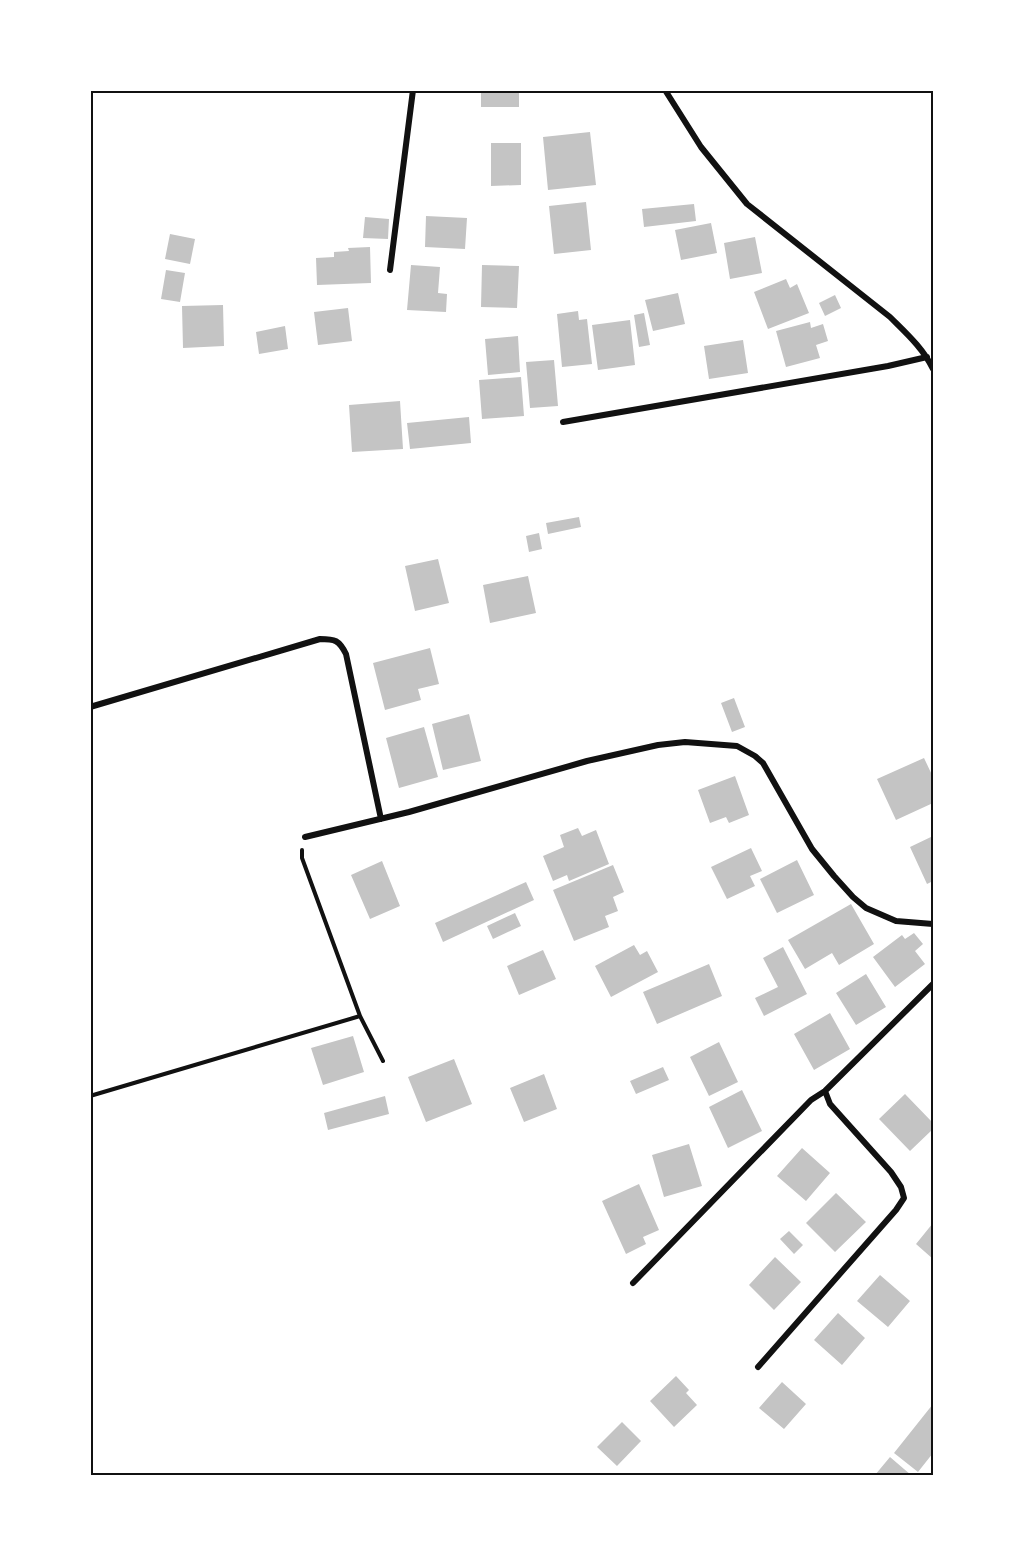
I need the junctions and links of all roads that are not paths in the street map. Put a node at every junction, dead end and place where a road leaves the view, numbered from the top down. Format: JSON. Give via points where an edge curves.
{"nodes":[{"id":1,"x":413,"y":90,"type":"edge"},
{"id":2,"x":665,"y":90,"type":"edge"},
{"id":3,"x":390,"y":270,"type":"dead end"},
{"id":4,"x":927,"y":357,"type":"junction"},
{"id":5,"x":933,"y":369,"type":"edge"},
{"id":6,"x":563,"y":422,"type":"dead end"},
{"id":7,"x":90,"y":707,"type":"edge"},
{"id":8,"x":381,"y":819,"type":"junction"},
{"id":9,"x":305,"y":837,"type":"road end"},
{"id":10,"x":933,"y":924,"type":"edge"},
{"id":11,"x":933,"y":984,"type":"edge"},
{"id":12,"x":825,"y":1090,"type":"junction"},
{"id":13,"x":633,"y":1283,"type":"dead end"},
{"id":14,"x":758,"y":1367,"type":"dead end"}],
"edges":[{"from":1,"to":3,"type":"street"},
{"from":2,"to":4,"type":"street","via":[[701,147],[747,204],[890,317]]},
{"from":4,"to":5,"type":"street"},
{"from":4,"to":6,"type":"street"},
{"from":7,"to":8,"type":"street","via":[[320,639],[333,639],[346,654]]},
{"from":8,"to":9,"type":"street"},
{"from":8,"to":10,"type":"street","via":[[587,761],[658,746],[686,742],[736,746],[755,756],[770,772],[812,849],[866,908],[896,921]]},
{"from":11,"to":12,"type":"street"},
{"from":12,"to":13,"type":"street"},
{"from":12,"to":14,"type":"street","via":[[830,1104],[891,1172],[904,1198]]}]}
